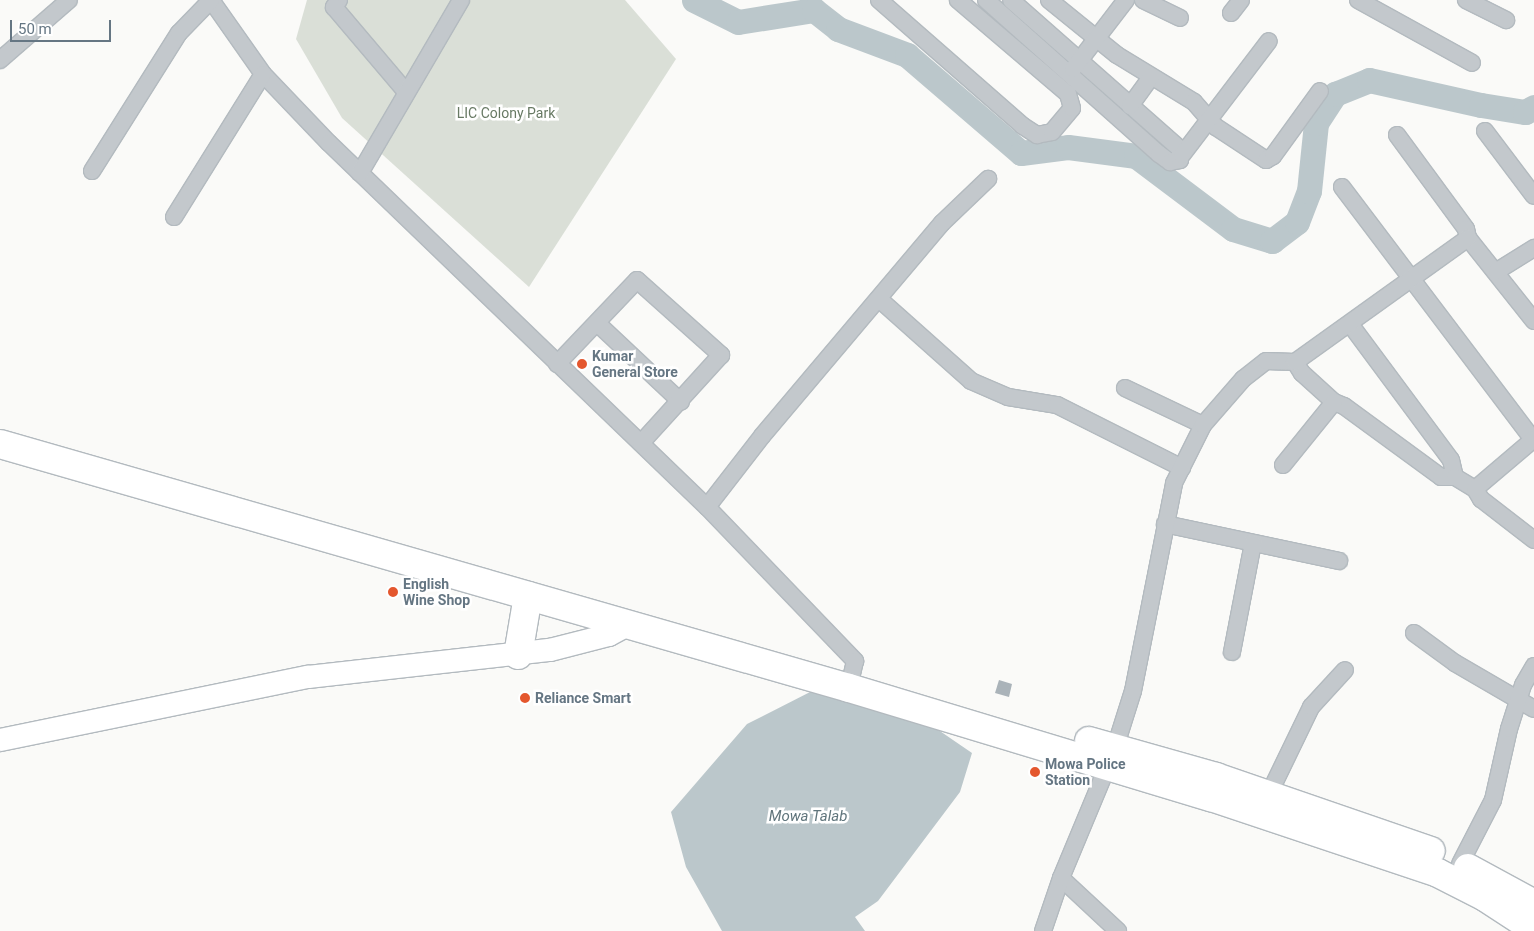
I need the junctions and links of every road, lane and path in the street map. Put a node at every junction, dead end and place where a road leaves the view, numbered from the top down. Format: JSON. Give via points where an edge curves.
{"nodes":[{"id":1,"x":69,"y":0,"type":"edge"},
{"id":2,"x":211,"y":0,"type":"edge"},
{"id":3,"x":461,"y":0,"type":"edge"},
{"id":4,"x":879,"y":0,"type":"edge"},
{"id":5,"x":958,"y":0,"type":"edge"},
{"id":6,"x":1011,"y":0,"type":"edge"},
{"id":7,"x":1049,"y":0,"type":"edge"},
{"id":8,"x":1126,"y":0,"type":"edge"},
{"id":9,"x":1143,"y":0,"type":"edge"},
{"id":10,"x":1241,"y":0,"type":"edge"},
{"id":11,"x":1358,"y":0,"type":"edge"},
{"id":12,"x":1466,"y":0,"type":"edge"},
{"id":13,"x":334,"y":2,"type":"edge"},
{"id":14,"x":994,"y":3,"type":"edge"},
{"id":15,"x":1380,"y":5,"type":"edge"},
{"id":16,"x":1231,"y":14,"type":"dead end"},
{"id":17,"x":1180,"y":18,"type":"dead end"},
{"id":18,"x":1506,"y":20,"type":"dead end"},
{"id":19,"x":1044,"y":30,"type":"junction"},
{"id":20,"x":1096,"y":39,"type":"junction"},
{"id":21,"x":1269,"y":41,"type":"dead end"},
{"id":22,"x":1033,"y":42,"type":"junction"},
{"id":23,"x":0,"y":60,"type":"edge"},
{"id":24,"x":1080,"y":61,"type":"junction"},
{"id":25,"x":1472,"y":63,"type":"dead end"},
{"id":26,"x":263,"y":74,"type":"junction"},
{"id":27,"x":1069,"y":74,"type":"junction"},
{"id":28,"x":1151,"y":77,"type":"junction"},
{"id":29,"x":1320,"y":91,"type":"dead end"},
{"id":30,"x":406,"y":92,"type":"junction"},
{"id":31,"x":1130,"y":106,"type":"junction"},
{"id":32,"x":1211,"y":117,"type":"junction"},
{"id":33,"x":1485,"y":131,"type":"dead end"},
{"id":34,"x":1397,"y":136,"type":"dead end"},
{"id":35,"x":1182,"y":155,"type":"junction"},
{"id":36,"x":92,"y":171,"type":"dead end"},
{"id":37,"x":360,"y":173,"type":"junction"},
{"id":38,"x":988,"y":179,"type":"dead end"},
{"id":39,"x":1342,"y":187,"type":"dead end"},
{"id":40,"x":1534,"y":196,"type":"edge"},
{"id":41,"x":174,"y":217,"type":"dead end"},
{"id":42,"x":1468,"y":238,"type":"junction"},
{"id":43,"x":1534,"y":248,"type":"edge"},
{"id":44,"x":1497,"y":271,"type":"junction"},
{"id":45,"x":1412,"y":280,"type":"junction"},
{"id":46,"x":879,"y":299,"type":"junction"},
{"id":47,"x":1534,"y":321,"type":"edge"},
{"id":48,"x":597,"y":323,"type":"junction"},
{"id":49,"x":1350,"y":324,"type":"junction"},
{"id":50,"x":1295,"y":362,"type":"junction"},
{"id":51,"x":557,"y":364,"type":"junction"},
{"id":52,"x":1125,"y":388,"type":"dead end"},
{"id":53,"x":681,"y":402,"type":"junction"},
{"id":54,"x":1334,"y":402,"type":"junction"},
{"id":55,"x":0,"y":424,"type":"edge"},
{"id":56,"x":1203,"y":424,"type":"junction"},
{"id":57,"x":1534,"y":439,"type":"edge"},
{"id":58,"x":641,"y":442,"type":"junction"},
{"id":59,"x":0,"y":444,"type":"edge"},
{"id":60,"x":1284,"y":465,"type":"dead end"},
{"id":61,"x":1182,"y":468,"type":"junction"},
{"id":62,"x":1455,"y":477,"type":"junction"},
{"id":63,"x":1475,"y":489,"type":"junction"},
{"id":64,"x":707,"y":507,"type":"junction"},
{"id":65,"x":1165,"y":524,"type":"junction"},
{"id":66,"x":1534,"y":540,"type":"edge"},
{"id":67,"x":1253,"y":542,"type":"junction"},
{"id":68,"x":1339,"y":561,"type":"dead end"},
{"id":69,"x":528,"y":596,"type":"junction"},
{"id":70,"x":628,"y":625,"type":"junction"},
{"id":71,"x":1414,"y":633,"type":"dead end"},
{"id":72,"x":1232,"y":652,"type":"dead end"},
{"id":73,"x":518,"y":655,"type":"junction"},
{"id":74,"x":1534,"y":666,"type":"edge"},
{"id":75,"x":1345,"y":670,"type":"dead end"},
{"id":76,"x":851,"y":681,"type":"junction"},
{"id":77,"x":1519,"y":699,"type":"junction"},
{"id":78,"x":1534,"y":708,"type":"edge"},
{"id":79,"x":0,"y":740,"type":"edge"},
{"id":80,"x":1112,"y":757,"type":"junction"},
{"id":81,"x":1269,"y":794,"type":"junction"},
{"id":82,"x":1460,"y":864,"type":"junction"},
{"id":83,"x":1061,"y":878,"type":"junction"},
{"id":84,"x":1534,"y":904,"type":"edge"},
{"id":85,"x":1534,"y":929,"type":"edge"},
{"id":86,"x":1043,"y":931,"type":"edge"},
{"id":87,"x":1118,"y":931,"type":"edge"}],
"edges":[{"from":1,"to":23,"type":"street"},
{"from":2,"to":26,"type":"street"},
{"from":2,"to":36,"type":"street","via":[[179,33]]},
{"from":3,"to":30,"type":"street"},
{"from":4,"to":5,"type":"street","via":[[1023,126],[1037,135],[1052,132],[1072,108],[1068,94]]},
{"from":6,"to":19,"type":"street"},
{"from":7,"to":20,"type":"street"},
{"from":8,"to":20,"type":"street"},
{"from":9,"to":17,"type":"street"},
{"from":10,"to":16,"type":"street"},
{"from":11,"to":15,"type":"street"},
{"from":12,"to":18,"type":"street"},
{"from":13,"to":30,"type":"street"},
{"from":14,"to":22,"type":"street"},
{"from":15,"to":25,"type":"street"},
{"from":19,"to":22,"type":"street"},
{"from":19,"to":24,"type":"street"},
{"from":20,"to":24,"type":"street"},
{"from":20,"to":28,"type":"street"},
{"from":21,"to":32,"type":"street"},
{"from":22,"to":27,"type":"street"},
{"from":24,"to":27,"type":"street"},
{"from":24,"to":31,"type":"street"},
{"from":26,"to":37,"type":"street"},
{"from":26,"to":41,"type":"street"},
{"from":27,"to":35,"type":"street","via":[[1170,162],[1176,163]]},
{"from":28,"to":31,"type":"street"},
{"from":28,"to":32,"type":"street","via":[[1194,102]]},
{"from":29,"to":32,"type":"street","via":[[1270,159],[1260,158],[1216,126]]},
{"from":30,"to":37,"type":"street"},
{"from":31,"to":35,"type":"street"},
{"from":32,"to":35,"type":"street"},
{"from":33,"to":40,"type":"street"},
{"from":34,"to":42,"type":"street","via":[[1466,230]]},
{"from":37,"to":51,"type":"street"},
{"from":38,"to":46,"type":"street","via":[[942,223]]},
{"from":39,"to":45,"type":"street"},
{"from":42,"to":44,"type":"street"},
{"from":42,"to":45,"type":"street"},
{"from":43,"to":44,"type":"street"},
{"from":44,"to":47,"type":"street"},
{"from":45,"to":49,"type":"street"},
{"from":45,"to":57,"type":"street"},
{"from":46,"to":61,"type":"street","via":[[972,381],[1008,397],[1057,405]]},
{"from":46,"to":64,"type":"street","via":[[780,414]]},
{"from":48,"to":51,"type":"street"},
{"from":48,"to":53,"type":"street"},
{"from":48,"to":53,"type":"street","via":[[637,280],[721,356]]},
{"from":49,"to":50,"type":"street"},
{"from":49,"to":62,"type":"street","via":[[1451,460]]},
{"from":50,"to":54,"type":"street","via":[[1302,373]]},
{"from":50,"to":56,"type":"street","via":[[1266,361],[1243,379]]},
{"from":51,"to":58,"type":"street"},
{"from":52,"to":56,"type":"street"},
{"from":53,"to":58,"type":"street"},
{"from":54,"to":60,"type":"street"},
{"from":54,"to":62,"type":"street","via":[[1441,476]]},
{"from":55,"to":76,"type":"highway"},
{"from":56,"to":61,"type":"street"},
{"from":57,"to":63,"type":"street"},
{"from":58,"to":64,"type":"street"},
{"from":59,"to":69,"type":"highway"},
{"from":61,"to":65,"type":"street","via":[[1174,483]]},
{"from":62,"to":63,"type":"street"},
{"from":63,"to":66,"type":"street","via":[[1481,499]]},
{"from":64,"to":76,"type":"street","via":[[855,661]]},
{"from":65,"to":67,"type":"street"},
{"from":65,"to":80,"type":"street","via":[[1133,691]]},
{"from":67,"to":68,"type":"street"},
{"from":67,"to":72,"type":"street"},
{"from":69,"to":70,"type":"highway"},
{"from":69,"to":73,"type":"highway"},
{"from":70,"to":73,"type":"street","via":[[609,635]]},
{"from":70,"to":76,"type":"highway"},
{"from":71,"to":77,"type":"street","via":[[1455,663]]},
{"from":73,"to":79,"type":"street","via":[[308,677]]},
{"from":74,"to":77,"type":"street"},
{"from":75,"to":81,"type":"street","via":[[1312,707]]},
{"from":76,"to":80,"type":"highway"},
{"from":77,"to":78,"type":"street"},
{"from":77,"to":82,"type":"street","via":[[1493,800]]},
{"from":80,"to":81,"type":"highway"},
{"from":80,"to":83,"type":"street"},
{"from":80,"to":85,"type":"highway","via":[[1438,873],[1485,897]]},
{"from":81,"to":82,"type":"highway","via":[[1394,836]]},
{"from":82,"to":84,"type":"highway"},
{"from":83,"to":86,"type":"street"},
{"from":83,"to":87,"type":"street"}]}
